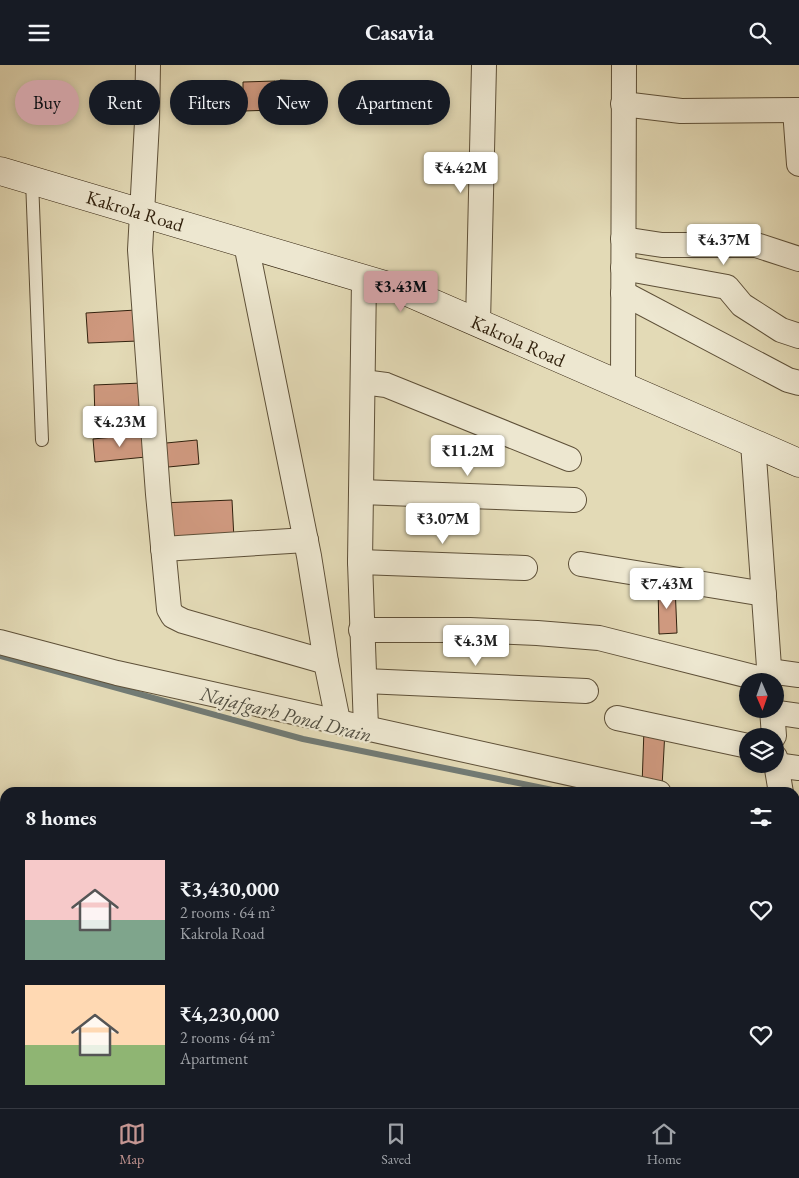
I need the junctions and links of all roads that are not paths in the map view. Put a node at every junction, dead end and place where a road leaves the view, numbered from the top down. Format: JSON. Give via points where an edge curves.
{"nodes":[{"id":1,"x":148,"y":65,"type":"edge"},
{"id":2,"x":484,"y":65,"type":"edge"},
{"id":3,"x":624,"y":65,"type":"edge"},
{"id":4,"x":623,"y":104,"type":"junction"},
{"id":5,"x":797,"y":110,"type":"edge"},
{"id":6,"x":799,"y":164,"type":"edge"},
{"id":7,"x":0,"y":171,"type":"edge"},
{"id":8,"x":32,"y":180,"type":"junction"},
{"id":9,"x":143,"y":214,"type":"junction"},
{"id":10,"x":623,"y":239,"type":"junction"},
{"id":11,"x":246,"y":244,"type":"junction"},
{"id":12,"x":799,"y":259,"type":"edge"},
{"id":13,"x":623,"y":268,"type":"junction"},
{"id":14,"x":364,"y":279,"type":"junction"},
{"id":15,"x":623,"y":293,"type":"junction"},
{"id":16,"x":478,"y":323,"type":"junction"},
{"id":17,"x":799,"y":336,"type":"edge"},
{"id":18,"x":363,"y":382,"type":"junction"},
{"id":19,"x":799,"y":383,"type":"edge"},
{"id":20,"x":623,"y":387,"type":"junction"},
{"id":21,"x":42,"y":440,"type":"dead end"},
{"id":22,"x":753,"y":443,"type":"junction"},
{"id":23,"x":568,"y":459,"type":"dead end"},
{"id":24,"x":799,"y":463,"type":"edge"},
{"id":25,"x":361,"y":492,"type":"junction"},
{"id":26,"x":574,"y":500,"type":"dead end"},
{"id":27,"x":306,"y":540,"type":"junction"},
{"id":28,"x":163,"y":549,"type":"junction"},
{"id":29,"x":360,"y":562,"type":"junction"},
{"id":30,"x":581,"y":564,"type":"dead end"},
{"id":31,"x":525,"y":568,"type":"dead end"},
{"id":32,"x":764,"y":594,"type":"junction"},
{"id":33,"x":361,"y":630,"type":"junction"},
{"id":34,"x":0,"y":641,"type":"edge"},
{"id":35,"x":326,"y":662,"type":"junction"},
{"id":36,"x":748,"y":673,"type":"edge"},
{"id":37,"x":769,"y":673,"type":"edge"},
{"id":38,"x":799,"y":675,"type":"edge"},
{"id":39,"x":784,"y":676,"type":"edge"},
{"id":40,"x":365,"y":681,"type":"junction"},
{"id":41,"x":586,"y":691,"type":"dead end"},
{"id":42,"x":784,"y":713,"type":"edge"},
{"id":43,"x":799,"y":716,"type":"edge"},
{"id":44,"x":616,"y":718,"type":"dead end"},
{"id":45,"x":338,"y":721,"type":"junction"},
{"id":46,"x":366,"y":728,"type":"junction"},
{"id":47,"x":739,"y":744,"type":"edge"},
{"id":48,"x":784,"y":764,"type":"edge"},
{"id":49,"x":799,"y":768,"type":"edge"},
{"id":50,"x":777,"y":773,"type":"edge"},
{"id":51,"x":632,"y":787,"type":"edge"},
{"id":52,"x":780,"y":787,"type":"edge"}],
"edges":[{"from":1,"to":9,"type":"street"},
{"from":2,"to":16,"type":"street"},
{"from":3,"to":4,"type":"street"},
{"from":4,"to":5,"type":"street","via":[[681,111]]},
{"from":4,"to":10,"type":"street"},
{"from":5,"to":6,"type":"street"},
{"from":7,"to":8,"type":"street","name":"Kakrola Road"},
{"from":8,"to":9,"type":"street","name":"Kakrola Road"},
{"from":8,"to":21,"type":"lane"},
{"from":9,"to":11,"type":"street","name":"Kakrola Road"},
{"from":9,"to":28,"type":"street","via":[[140,250]]},
{"from":10,"to":12,"type":"street","via":[[662,245],[751,244]]},
{"from":10,"to":13,"type":"street"},
{"from":11,"to":14,"type":"street","name":"Kakrola Road"},
{"from":11,"to":27,"type":"street"},
{"from":13,"to":15,"type":"street"},
{"from":13,"to":17,"type":"street","via":[[727,287],[742,305],[781,330]]},
{"from":14,"to":16,"type":"street","name":"Kakrola Road","via":[[405,291]]},
{"from":14,"to":18,"type":"street"},
{"from":15,"to":19,"type":"street"},
{"from":15,"to":20,"type":"street"},
{"from":16,"to":20,"type":"street","name":"Kakrola Road"},
{"from":18,"to":23,"type":"street","via":[[386,385]]},
{"from":18,"to":25,"type":"street"},
{"from":20,"to":22,"type":"street","name":"Kakrola Road"},
{"from":22,"to":24,"type":"street","name":"Kakrola Road"},
{"from":22,"to":32,"type":"street"},
{"from":25,"to":26,"type":"street"},
{"from":25,"to":29,"type":"street"},
{"from":27,"to":28,"type":"street"},
{"from":27,"to":35,"type":"street"},
{"from":28,"to":35,"type":"street","via":[[169,609],[173,616]]},
{"from":29,"to":31,"type":"street"},
{"from":29,"to":33,"type":"street"},
{"from":30,"to":32,"type":"street"},
{"from":32,"to":37,"type":"street"},
{"from":33,"to":36,"type":"street","via":[[470,630],[599,638]]},
{"from":33,"to":40,"type":"street"},
{"from":34,"to":45,"type":"street","via":[[117,673]]},
{"from":35,"to":45,"type":"street"},
{"from":38,"to":39,"type":"street"},
{"from":40,"to":41,"type":"street"},
{"from":40,"to":46,"type":"street"},
{"from":42,"to":43,"type":"street"},
{"from":44,"to":47,"type":"street"},
{"from":45,"to":46,"type":"street"},
{"from":46,"to":51,"type":"street"},
{"from":48,"to":49,"type":"street"},
{"from":50,"to":52,"type":"street"}]}
